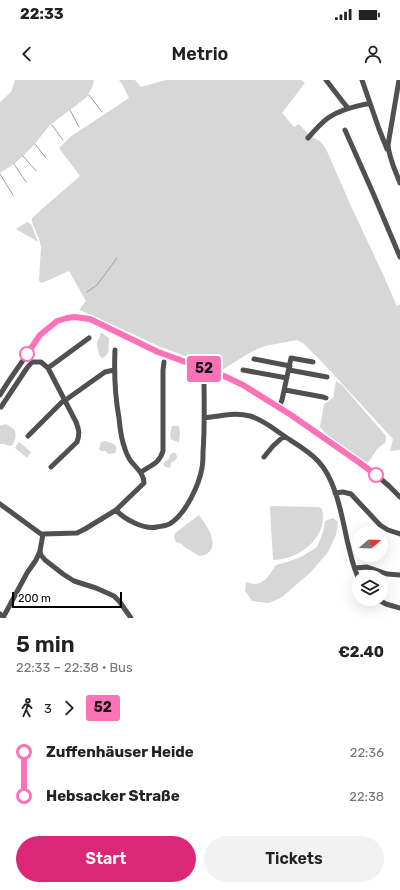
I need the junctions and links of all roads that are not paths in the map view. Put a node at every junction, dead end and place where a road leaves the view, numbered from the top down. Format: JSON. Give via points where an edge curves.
{"nodes":[{"id":1,"x":326,"y":80,"type":"edge"},
{"id":2,"x":362,"y":80,"type":"edge"},
{"id":3,"x":399,"y":80,"type":"edge"},
{"id":4,"x":395,"y":100,"type":"junction"},
{"id":5,"x":370,"y":103,"type":"junction"},
{"id":6,"x":400,"y":106,"type":"edge"},
{"id":7,"x":348,"y":108,"type":"junction"},
{"id":8,"x":345,"y":130,"type":"dead end"},
{"id":9,"x":390,"y":130,"type":"junction"},
{"id":10,"x":380,"y":132,"type":"junction"},
{"id":11,"x":308,"y":138,"type":"dead end"},
{"id":12,"x":388,"y":150,"type":"junction"},
{"id":13,"x":400,"y":183,"type":"edge"},
{"id":14,"x":400,"y":257,"type":"edge"},
{"id":15,"x":89,"y":338,"type":"dead end"},
{"id":16,"x":115,"y":350,"type":"dead end"},
{"id":17,"x":254,"y":359,"type":"dead end"},
{"id":18,"x":164,"y":362,"type":"dead end"},
{"id":19,"x":313,"y":362,"type":"dead end"},
{"id":20,"x":48,"y":368,"type":"junction"},
{"id":21,"x":290,"y":368,"type":"junction"},
{"id":22,"x":114,"y":370,"type":"junction"},
{"id":23,"x":243,"y":370,"type":"dead end"},
{"id":24,"x":204,"y":375,"type":"dead end"},
{"id":25,"x":287,"y":378,"type":"junction"},
{"id":26,"x":327,"y":378,"type":"dead end"},
{"id":27,"x":285,"y":390,"type":"junction"},
{"id":28,"x":0,"y":395,"type":"edge"},
{"id":29,"x":326,"y":398,"type":"dead end"},
{"id":30,"x":64,"y":400,"type":"junction"},
{"id":31,"x":1,"y":407,"type":"dead end"},
{"id":32,"x":279,"y":408,"type":"junction"},
{"id":33,"x":204,"y":418,"type":"junction"},
{"id":34,"x":28,"y":436,"type":"dead end"},
{"id":35,"x":284,"y":436,"type":"junction"},
{"id":36,"x":264,"y":457,"type":"dead end"},
{"id":37,"x":51,"y":467,"type":"dead end"},
{"id":38,"x":141,"y":472,"type":"junction"},
{"id":39,"x":336,"y":493,"type":"junction"},
{"id":40,"x":400,"y":497,"type":"edge"},
{"id":41,"x":0,"y":504,"type":"edge"},
{"id":42,"x":116,"y":510,"type":"junction"},
{"id":43,"x":43,"y":534,"type":"junction"},
{"id":44,"x":400,"y":534,"type":"edge"},
{"id":45,"x":40,"y":551,"type":"junction"},
{"id":46,"x":355,"y":568,"type":"joint"},
{"id":47,"x":400,"y":575,"type":"edge"},
{"id":48,"x":388,"y":605,"type":"edge"},
{"id":49,"x":400,"y":608,"type":"edge"},
{"id":50,"x":3,"y":615,"type":"edge"},
{"id":51,"x":130,"y":618,"type":"edge"}],
"edges":[{"from":1,"to":7,"type":"street"},
{"from":2,"to":5,"type":"street"},
{"from":3,"to":4,"type":"street"},
{"from":4,"to":6,"type":"street"},
{"from":4,"to":9,"type":"street"},
{"from":5,"to":7,"type":"street"},
{"from":5,"to":10,"type":"street"},
{"from":7,"to":11,"type":"street","via":[[327,119]]},
{"from":8,"to":14,"type":"street"},
{"from":9,"to":10,"type":"street","via":[[386,133]]},
{"from":9,"to":12,"type":"street"},
{"from":10,"to":12,"type":"street"},
{"from":12,"to":13,"type":"street"},
{"from":15,"to":20,"type":"street"},
{"from":16,"to":22,"type":"street"},
{"from":17,"to":21,"type":"street"},
{"from":18,"to":38,"type":"street","via":[[163,451],[157,462]]},
{"from":19,"to":21,"type":"street","via":[[291,358]]},
{"from":20,"to":30,"type":"street"},
{"from":20,"to":31,"type":"street","via":[[41,362],[32,362]]},
{"from":21,"to":25,"type":"street"},
{"from":21,"to":26,"type":"street"},
{"from":22,"to":30,"type":"street","via":[[105,372]]},
{"from":22,"to":38,"type":"street","via":[[122,439],[130,459]]},
{"from":23,"to":25,"type":"street"},
{"from":24,"to":33,"type":"street"},
{"from":25,"to":27,"type":"street"},
{"from":27,"to":29,"type":"street"},
{"from":27,"to":32,"type":"street"},
{"from":28,"to":32,"type":"street","via":[[40,335],[57,321],[81,318],[90,319],[158,352],[228,378]]},
{"from":30,"to":34,"type":"street"},
{"from":30,"to":37,"type":"street","via":[[76,422],[79,436],[77,442]]},
{"from":32,"to":40,"type":"street","via":[[367,467]]},
{"from":33,"to":35,"type":"street","via":[[250,416]]},
{"from":33,"to":42,"type":"street","via":[[202,468],[182,514],[166,525],[152,528],[138,524]]},
{"from":35,"to":36,"type":"street"},
{"from":35,"to":39,"type":"street","via":[[318,461],[329,476]]},
{"from":38,"to":42,"type":"street","via":[[144,483]]},
{"from":39,"to":44,"type":"street","via":[[351,494],[380,525]]},
{"from":39,"to":46,"type":"street"},
{"from":41,"to":43,"type":"street"},
{"from":42,"to":43,"type":"street","via":[[77,533]]},
{"from":43,"to":45,"type":"street"},
{"from":45,"to":50,"type":"street"},
{"from":45,"to":51,"type":"street","via":[[45,560],[74,581],[114,596]]},
{"from":46,"to":47,"type":"street","via":[[367,567],[387,574]]},
{"from":48,"to":49,"type":"street"}]}
